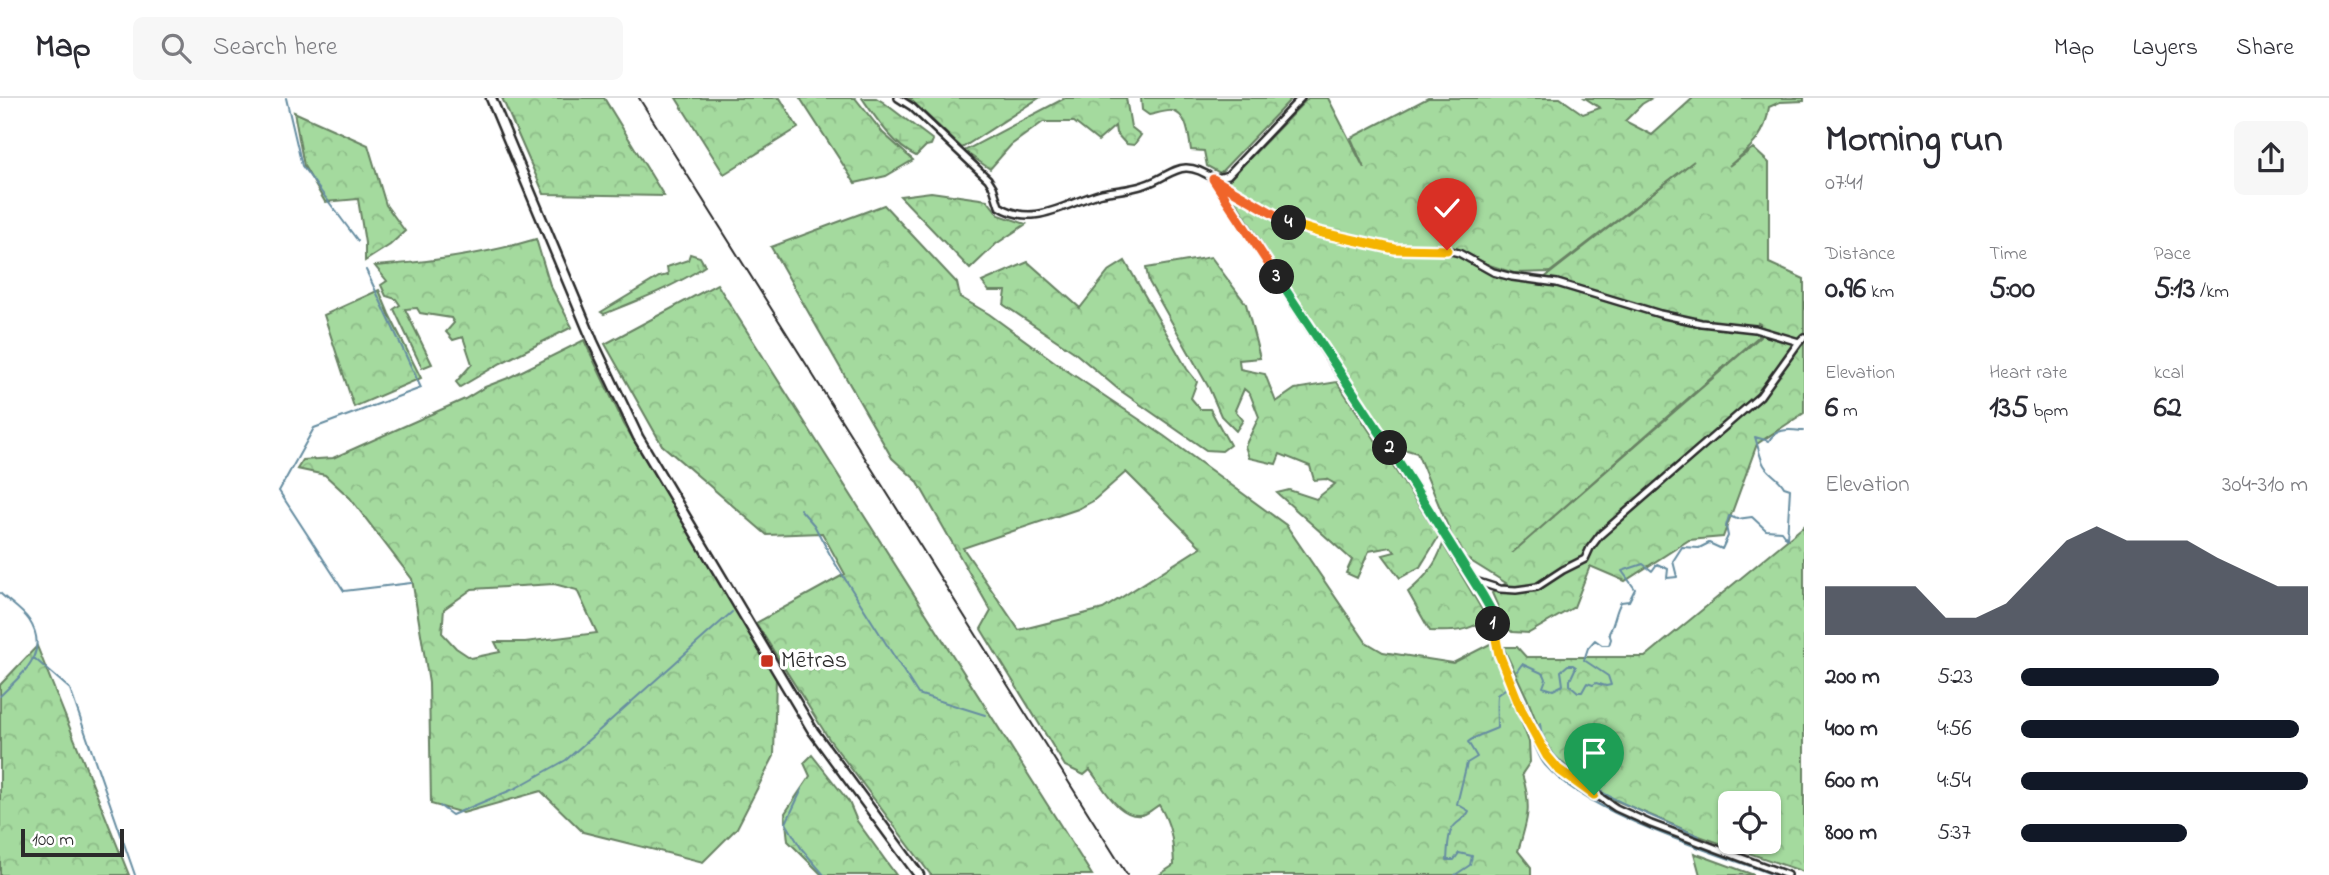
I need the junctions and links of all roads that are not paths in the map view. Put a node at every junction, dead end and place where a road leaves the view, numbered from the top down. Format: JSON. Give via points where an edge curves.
{"nodes":[{"id":1,"x":491,"y":98,"type":"edge"},
{"id":2,"x":898,"y":98,"type":"edge"},
{"id":3,"x":1301,"y":98,"type":"edge"},
{"id":4,"x":1213,"y":179,"type":"junction"},
{"id":5,"x":1804,"y":337,"type":"edge"},
{"id":6,"x":1799,"y":342,"type":"junction"},
{"id":7,"x":1472,"y":579,"type":"junction"},
{"id":8,"x":919,"y":875,"type":"edge"},
{"id":9,"x":1787,"y":875,"type":"edge"}],
"edges":[{"from":1,"to":8,"type":"main road","via":[[638,437],[813,731]]},
{"from":2,"to":4,"type":"street","via":[[988,179],[999,206],[1021,215],[1057,211],[1101,193],[1133,189],[1174,170],[1195,169]]},
{"from":3,"to":4,"type":"street","via":[[1228,175]]},
{"from":4,"to":6,"type":"street","via":[[1286,222],[1318,232],[1395,249],[1447,250],[1512,277],[1557,283],[1660,314],[1755,329]]},
{"from":4,"to":7,"type":"street"},
{"from":5,"to":6,"type":"street"},
{"from":6,"to":7,"type":"street","via":[[1760,396],[1600,534],[1585,559],[1537,587],[1500,589]]},
{"from":7,"to":9,"type":"street","via":[[1491,610],[1499,654],[1521,709],[1558,769],[1616,808]]}]}
